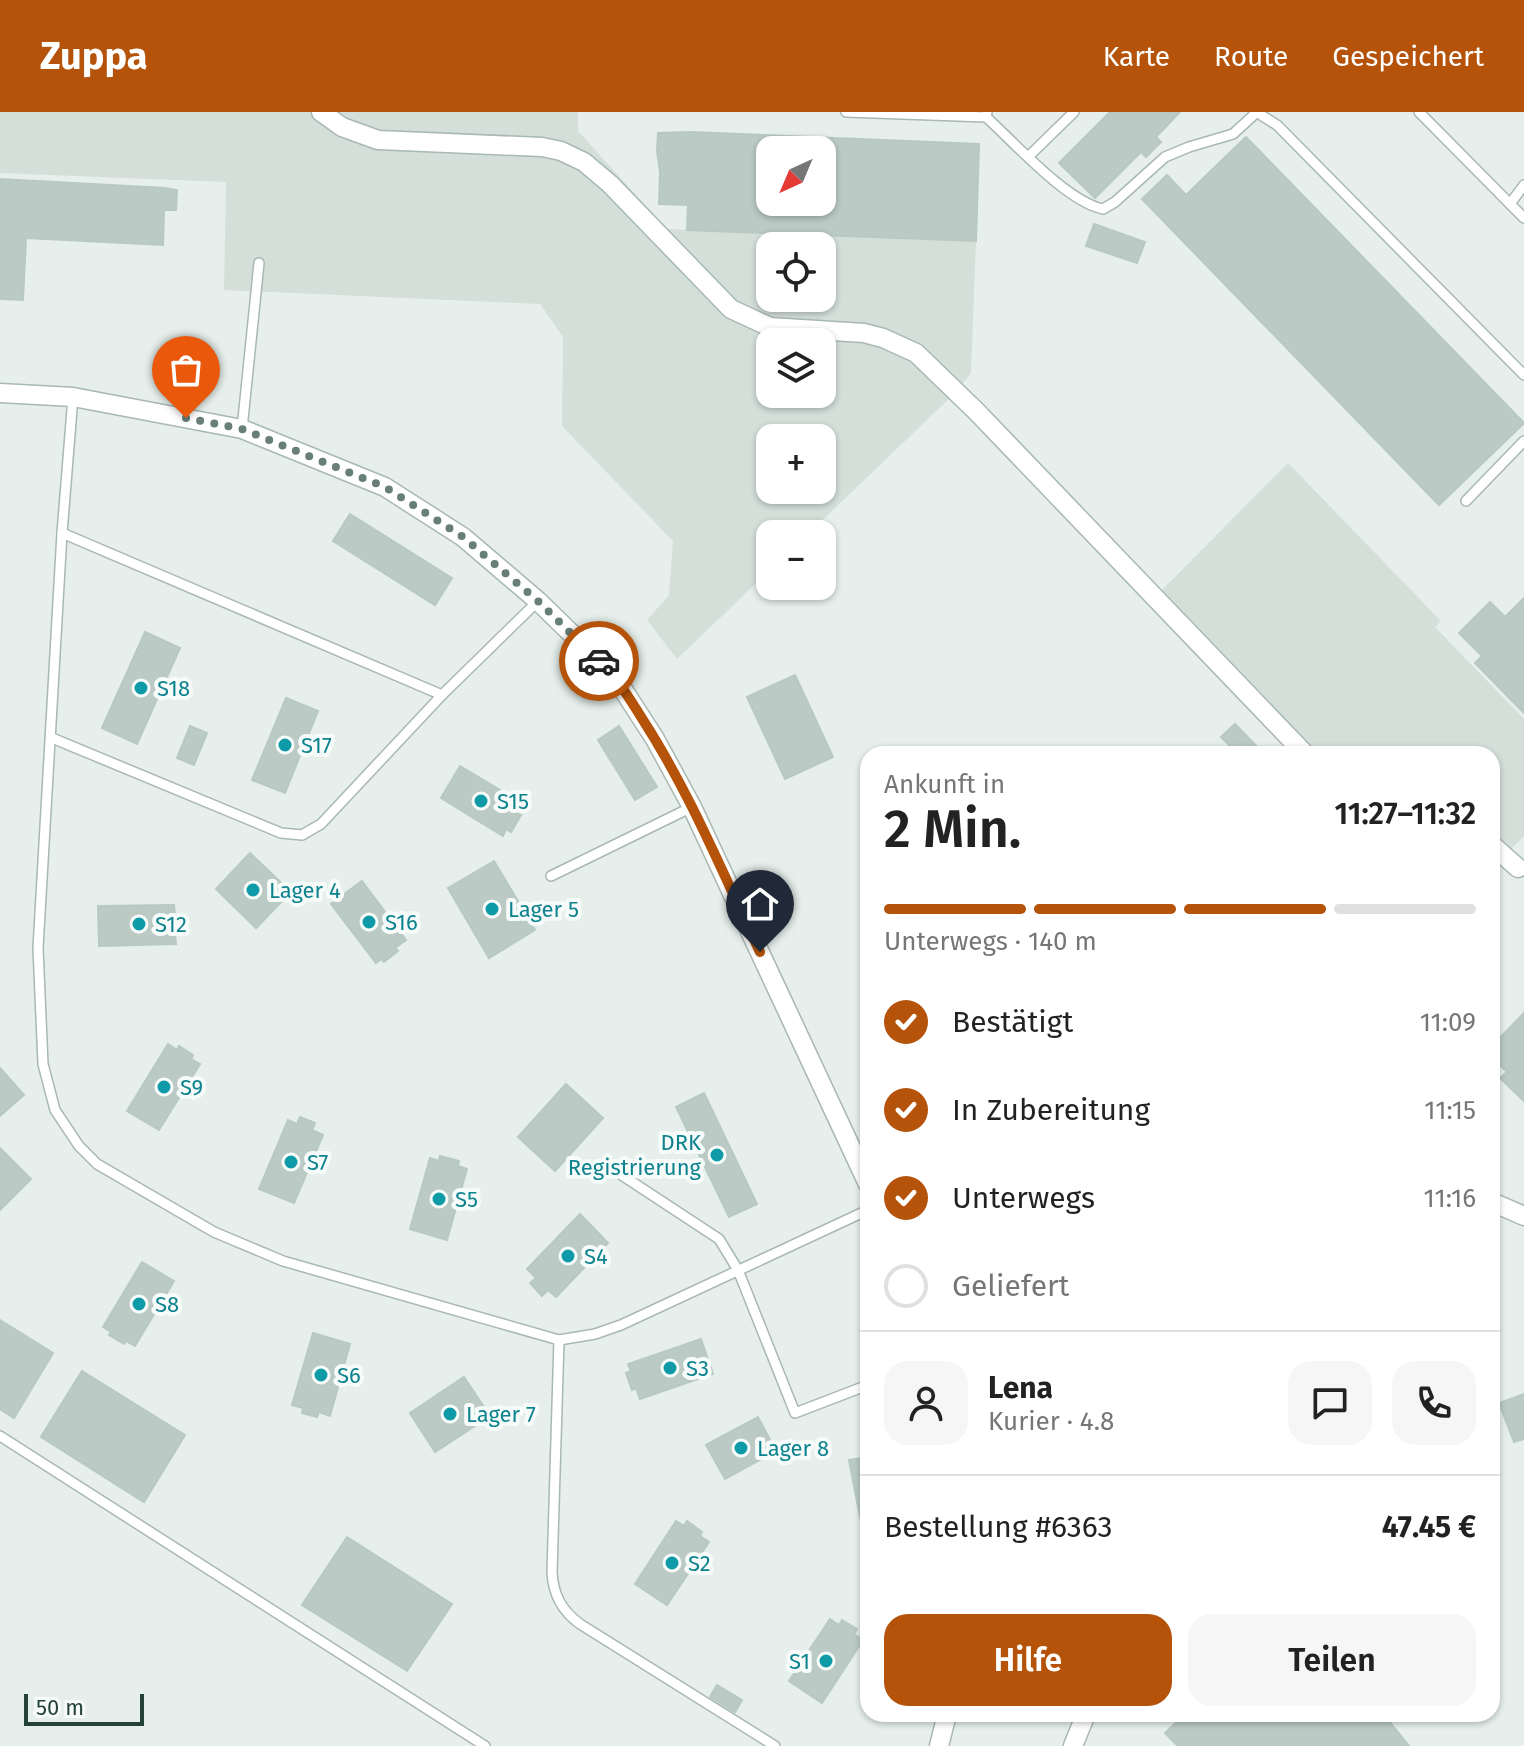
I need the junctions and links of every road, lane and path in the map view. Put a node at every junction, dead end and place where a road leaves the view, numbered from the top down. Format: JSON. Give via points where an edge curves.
{"nodes":[{"id":1,"x":321,"y":112,"type":"edge"},
{"id":2,"x":846,"y":112,"type":"edge"},
{"id":3,"x":1074,"y":112,"type":"edge"},
{"id":4,"x":1257,"y":112,"type":"edge"},
{"id":5,"x":1419,"y":112,"type":"edge"},
{"id":6,"x":986,"y":114,"type":"edge"},
{"id":7,"x":1029,"y":156,"type":"junction"},
{"id":8,"x":1524,"y":185,"type":"edge"},
{"id":9,"x":1510,"y":204,"type":"junction"},
{"id":10,"x":1524,"y":218,"type":"edge"},
{"id":11,"x":259,"y":263,"type":"dead end"},
{"id":12,"x":1524,"y":375,"type":"edge"},
{"id":13,"x":0,"y":393,"type":"edge"},
{"id":14,"x":73,"y":397,"type":"junction"},
{"id":15,"x":242,"y":429,"type":"junction"},
{"id":16,"x":1524,"y":441,"type":"edge"},
{"id":17,"x":1466,"y":501,"type":"dead end"},
{"id":18,"x":62,"y":533,"type":"junction"},
{"id":19,"x":538,"y":601,"type":"junction"},
{"id":20,"x":442,"y":695,"type":"junction"},
{"id":21,"x":52,"y":738,"type":"junction"},
{"id":22,"x":1297,"y":746,"type":"edge"},
{"id":23,"x":692,"y":807,"type":"junction"},
{"id":24,"x":1500,"y":852,"type":"edge"},
{"id":25,"x":1521,"y":871,"type":"edge"},
{"id":26,"x":551,"y":876,"type":"dead end"},
{"id":27,"x":860,"y":1167,"type":"edge"},
{"id":28,"x":614,"y":1170,"type":"dead end"},
{"id":29,"x":1500,"y":1206,"type":"edge"},
{"id":30,"x":860,"y":1214,"type":"edge"},
{"id":31,"x":1524,"y":1216,"type":"edge"},
{"id":32,"x":738,"y":1270,"type":"junction"},
{"id":33,"x":559,"y":1340,"type":"junction"},
{"id":34,"x":860,"y":1388,"type":"edge"},
{"id":35,"x":0,"y":1436,"type":"edge"},
{"id":36,"x":945,"y":1722,"type":"edge"},
{"id":37,"x":1083,"y":1722,"type":"edge"},
{"id":38,"x":485,"y":1746,"type":"edge"},
{"id":39,"x":775,"y":1746,"type":"edge"},
{"id":40,"x":939,"y":1746,"type":"edge"},
{"id":41,"x":1073,"y":1746,"type":"edge"}],
"edges":[{"from":1,"to":22,"type":"street","via":[[342,127],[378,140],[561,151],[610,184],[731,309],[770,327],[864,333],[916,353]]},
{"from":2,"to":6,"type":"lane"},
{"from":3,"to":7,"type":"lane"},
{"from":4,"to":7,"type":"lane","via":[[1233,134],[1165,157],[1103,209],[1087,206]]},
{"from":4,"to":12,"type":"lane","via":[[1277,125]]},
{"from":5,"to":9,"type":"lane"},
{"from":6,"to":7,"type":"lane"},
{"from":8,"to":9,"type":"lane"},
{"from":9,"to":10,"type":"lane"},
{"from":11,"to":15,"type":"lane"},
{"from":13,"to":14,"type":"street"},
{"from":14,"to":15,"type":"street"},
{"from":14,"to":18,"type":"lane"},
{"from":15,"to":19,"type":"street","via":[[385,487],[463,537]]},
{"from":16,"to":17,"type":"lane"},
{"from":18,"to":20,"type":"lane"},
{"from":18,"to":21,"type":"lane"},
{"from":19,"to":20,"type":"lane"},
{"from":19,"to":23,"type":"street","via":[[613,674]]},
{"from":20,"to":21,"type":"lane","via":[[321,824],[302,835],[281,833]]},
{"from":21,"to":33,"type":"lane","via":[[38,948],[43,1064],[55,1110],[79,1146],[97,1164],[214,1232],[283,1261]]},
{"from":23,"to":26,"type":"lane"},
{"from":23,"to":27,"type":"street"},
{"from":24,"to":25,"type":"street"},
{"from":28,"to":32,"type":"lane","via":[[719,1239]]},
{"from":29,"to":31,"type":"street"},
{"from":30,"to":32,"type":"lane"},
{"from":32,"to":33,"type":"lane","via":[[621,1325]]},
{"from":32,"to":34,"type":"lane","via":[[795,1413]]},
{"from":33,"to":39,"type":"lane","via":[[552,1572],[561,1606],[580,1624]]},
{"from":35,"to":38,"type":"lane"},
{"from":36,"to":40,"type":"street"},
{"from":37,"to":41,"type":"street"}]}
